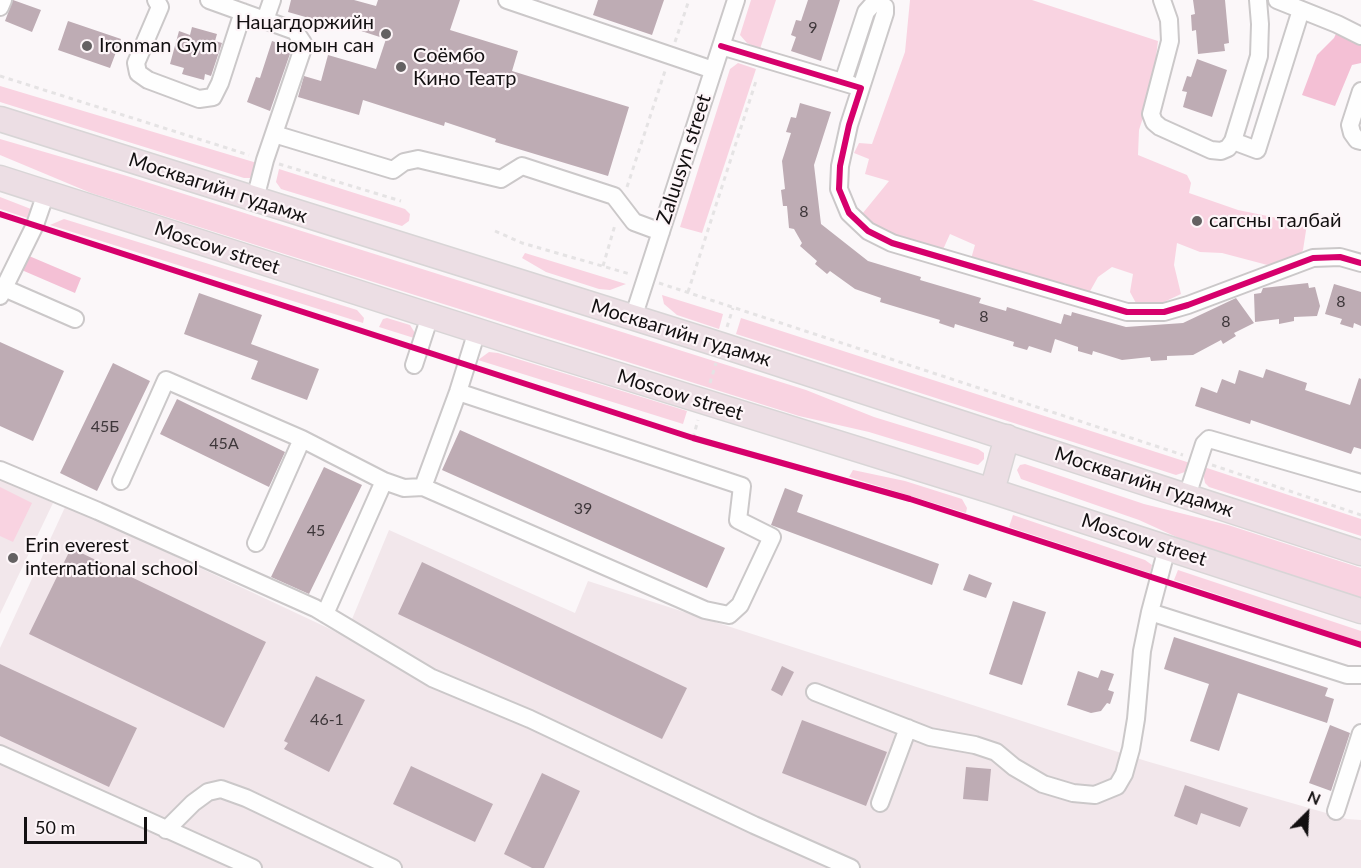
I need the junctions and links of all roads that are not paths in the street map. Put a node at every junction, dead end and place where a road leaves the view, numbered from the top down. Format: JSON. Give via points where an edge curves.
{"nodes":[{"id":1,"x":3,"y":0,"type":"edge"},
{"id":2,"x":156,"y":0,"type":"edge"},
{"id":3,"x":209,"y":0,"type":"edge"},
{"id":4,"x":272,"y":0,"type":"edge"},
{"id":5,"x":507,"y":0,"type":"edge"},
{"id":6,"x":736,"y":0,"type":"edge"},
{"id":7,"x":1162,"y":0,"type":"edge"},
{"id":8,"x":1258,"y":0,"type":"edge"},
{"id":9,"x":1277,"y":0,"type":"edge"},
{"id":10,"x":0,"y":7,"type":"edge"},
{"id":11,"x":1301,"y":10,"type":"junction"},
{"id":12,"x":243,"y":12,"type":"junction"},
{"id":13,"x":265,"y":20,"type":"junction"},
{"id":14,"x":1361,"y":36,"type":"edge"},
{"id":15,"x":721,"y":46,"type":"junction"},
{"id":16,"x":713,"y":70,"type":"junction"},
{"id":17,"x":843,"y":82,"type":"junction"},
{"id":18,"x":861,"y":88,"type":"junction"},
{"id":19,"x":1361,"y":91,"type":"edge"},
{"id":20,"x":0,"y":119,"type":"edge"},
{"id":21,"x":274,"y":134,"type":"junction"},
{"id":22,"x":1233,"y":141,"type":"junction"},
{"id":23,"x":1361,"y":141,"type":"edge"},
{"id":24,"x":0,"y":178,"type":"edge"},
{"id":25,"x":46,"y":193,"type":"junction"},
{"id":26,"x":255,"y":200,"type":"junction"},
{"id":27,"x":660,"y":232,"type":"junction"},
{"id":28,"x":1361,"y":263,"type":"edge"},
{"id":29,"x":2,"y":292,"type":"edge"},
{"id":30,"x":430,"y":316,"type":"junction"},
{"id":31,"x":633,"y":318,"type":"junction"},
{"id":32,"x":75,"y":319,"type":"dead end"},
{"id":33,"x":477,"y":331,"type":"junction"},
{"id":34,"x":414,"y":365,"type":"dead end"},
{"id":35,"x":458,"y":392,"type":"junction"},
{"id":36,"x":1007,"y":437,"type":"junction"},
{"id":37,"x":302,"y":439,"type":"junction"},
{"id":38,"x":0,"y":470,"type":"edge"},
{"id":39,"x":121,"y":481,"type":"dead end"},
{"id":40,"x":384,"y":481,"type":"junction"},
{"id":41,"x":1361,"y":483,"type":"edge"},
{"id":42,"x":423,"y":487,"type":"junction"},
{"id":43,"x":992,"y":491,"type":"junction"},
{"id":44,"x":1187,"y":496,"type":"junction"},
{"id":45,"x":256,"y":543,"type":"dead end"},
{"id":46,"x":1167,"y":548,"type":"junction"},
{"id":47,"x":1361,"y":553,"type":"edge"},
{"id":48,"x":1361,"y":611,"type":"edge"},
{"id":49,"x":1150,"y":612,"type":"junction"},
{"id":50,"x":325,"y":614,"type":"junction"},
{"id":51,"x":1361,"y":675,"type":"edge"},
{"id":52,"x":815,"y":692,"type":"dead end"},
{"id":53,"x":908,"y":728,"type":"junction"},
{"id":54,"x":1361,"y":733,"type":"edge"},
{"id":55,"x":0,"y":754,"type":"edge"},
{"id":56,"x":880,"y":803,"type":"dead end"},
{"id":57,"x":1336,"y":811,"type":"dead end"},
{"id":58,"x":166,"y":830,"type":"junction"},
{"id":59,"x":253,"y":868,"type":"edge"},
{"id":60,"x":393,"y":868,"type":"edge"},
{"id":61,"x":851,"y":868,"type":"edge"}],
"edges":[{"from":1,"to":10,"type":"street"},
{"from":2,"to":12,"type":"street","via":[[160,8],[136,63],[138,73],[199,99],[213,97]]},
{"from":3,"to":12,"type":"street"},
{"from":4,"to":13,"type":"street"},
{"from":5,"to":16,"type":"street"},
{"from":6,"to":15,"type":"street","name":"Zaluusyn street"},
{"from":7,"to":22,"type":"street","via":[[1169,20],[1170,41],[1151,114],[1154,122],[1211,150],[1221,151]]},
{"from":8,"to":22,"type":"street","via":[[1258,56]]},
{"from":9,"to":11,"type":"street"},
{"from":11,"to":14,"type":"street"},
{"from":11,"to":22,"type":"street","via":[[1257,150]]},
{"from":12,"to":13,"type":"street"},
{"from":13,"to":21,"type":"street","via":[[295,31],[303,43]]},
{"from":15,"to":16,"type":"street","name":"Zaluusyn street"},
{"from":15,"to":17,"type":"street"},
{"from":16,"to":27,"type":"street","name":"Zaluusyn street"},
{"from":17,"to":18,"type":"street"},
{"from":17,"to":18,"type":"street","via":[[866,12],[879,3],[885,7],[885,13]]},
{"from":18,"to":28,"type":"street","via":[[842,156],[839,189],[849,213],[868,231],[892,243],[1127,312],[1164,312],[1188,306],[1312,258],[1340,257]]},
{"from":19,"to":23,"type":"street","via":[[1350,124],[1352,133]]},
{"from":20,"to":26,"type":"highway","name":"Москвагийн гудамж"},
{"from":21,"to":26,"type":"street"},
{"from":21,"to":27,"type":"street","via":[[393,170],[418,159],[501,179],[522,166],[614,196],[634,222]]},
{"from":24,"to":25,"type":"highway","name":"Moscow street"},
{"from":25,"to":29,"type":"street"},
{"from":25,"to":30,"type":"highway","name":"Moscow street"},
{"from":26,"to":31,"type":"highway","name":"Москвагийн гудамж"},
{"from":27,"to":31,"type":"street","name":"Zaluusyn street"},
{"from":29,"to":32,"type":"street"},
{"from":30,"to":33,"type":"highway","name":"Moscow street"},
{"from":30,"to":34,"type":"street"},
{"from":31,"to":36,"type":"highway","name":"Москвагийн гудамж"},
{"from":33,"to":35,"type":"street"},
{"from":33,"to":43,"type":"highway","name":"Moscow street"},
{"from":35,"to":42,"type":"street"},
{"from":35,"to":42,"type":"street","via":[[742,486],[738,520],[772,537],[740,605],[726,615],[705,610]]},
{"from":36,"to":43,"type":"highway"},
{"from":36,"to":44,"type":"highway","name":"Москвагийн гудамж"},
{"from":37,"to":39,"type":"street","via":[[166,380]]},
{"from":37,"to":40,"type":"street"},
{"from":37,"to":45,"type":"street"},
{"from":38,"to":50,"type":"street"},
{"from":40,"to":42,"type":"street","via":[[404,488]]},
{"from":40,"to":50,"type":"street"},
{"from":41,"to":44,"type":"street","via":[[1209,439]]},
{"from":43,"to":46,"type":"highway","name":"Moscow street"},
{"from":44,"to":47,"type":"highway","name":"Москвагийн гудамж"},
{"from":46,"to":48,"type":"highway","name":"Moscow street"},
{"from":46,"to":49,"type":"street"},
{"from":49,"to":51,"type":"street","via":[[1347,675]]},
{"from":49,"to":53,"type":"street","via":[[1131,749],[1117,786],[1095,795],[1073,793],[1043,784],[996,752]]},
{"from":50,"to":61,"type":"street","via":[[432,678],[530,719]]},
{"from":52,"to":53,"type":"street"},
{"from":53,"to":56,"type":"street"},
{"from":54,"to":57,"type":"street"},
{"from":55,"to":58,"type":"street"},
{"from":58,"to":59,"type":"street"},
{"from":58,"to":60,"type":"street","via":[[193,803],[208,792],[221,789]]}]}
